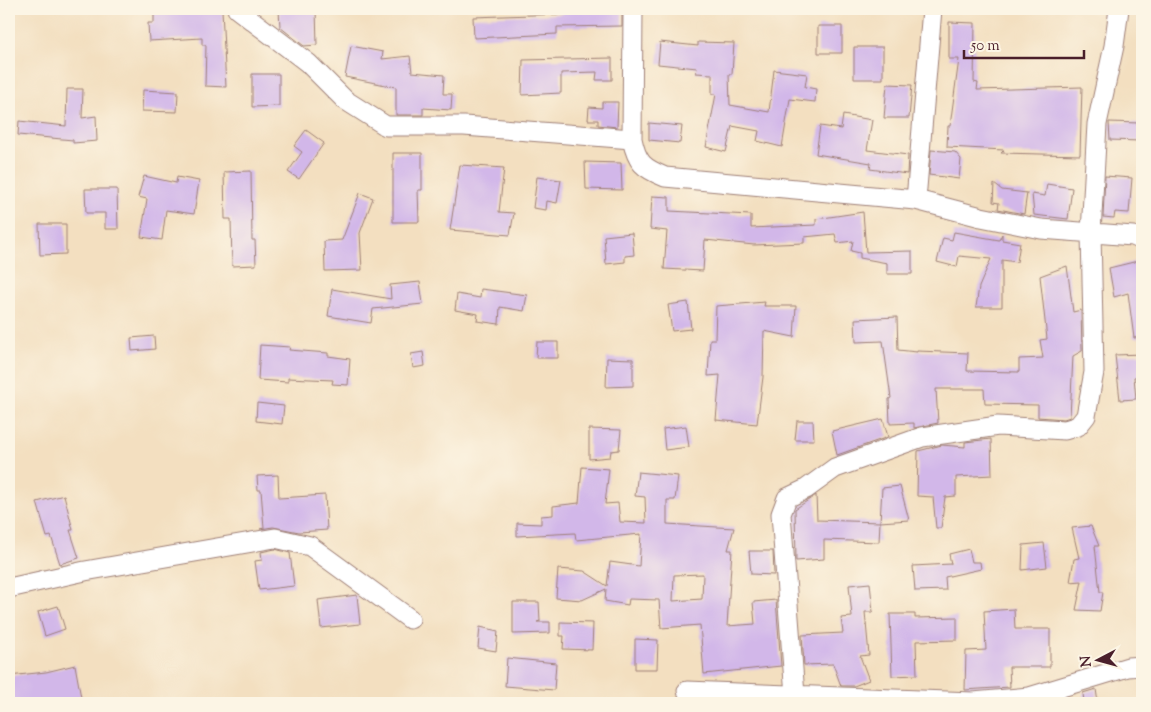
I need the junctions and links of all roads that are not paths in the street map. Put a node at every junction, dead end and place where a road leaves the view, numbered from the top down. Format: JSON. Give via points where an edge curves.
{"nodes":[{"id":1,"x":237,"y":9,"type":"edge"},
{"id":2,"x":633,"y":9,"type":"edge"},
{"id":3,"x":932,"y":9,"type":"edge"},
{"id":4,"x":1119,"y":9,"type":"edge"},
{"id":5,"x":632,"y":139,"type":"junction"},
{"id":6,"x":916,"y":200,"type":"junction"},
{"id":7,"x":1091,"y":233,"type":"junction"},
{"id":8,"x":1142,"y":240,"type":"edge"},
{"id":9,"x":9,"y":588,"type":"edge"},
{"id":10,"x":410,"y":619,"type":"dead end"},
{"id":11,"x":1142,"y":666,"type":"edge"},
{"id":12,"x":687,"y":691,"type":"dead end"},
{"id":13,"x":795,"y":695,"type":"junction"},
{"id":14,"x":973,"y":703,"type":"edge"}],
"edges":[{"from":1,"to":5,"type":"street","via":[[308,64],[344,100],[386,126],[464,126]]},
{"from":2,"to":5,"type":"street"},
{"from":3,"to":6,"type":"street"},
{"from":4,"to":7,"type":"street","via":[[1097,124]]},
{"from":5,"to":6,"type":"street","via":[[635,155],[646,169],[665,177]]},
{"from":6,"to":7,"type":"street","via":[[1032,228]]},
{"from":7,"to":8,"type":"street","via":[[1133,236]]},
{"from":7,"to":13,"type":"street","via":[[1094,372],[1086,416],[1078,426],[1065,430],[998,426],[922,437],[835,468],[787,498],[781,514]]},
{"from":9,"to":10,"type":"street","via":[[275,538],[310,546]]},
{"from":11,"to":14,"type":"street","via":[[1128,667],[1029,697]]},
{"from":12,"to":13,"type":"street"},
{"from":13,"to":14,"type":"street"}]}
